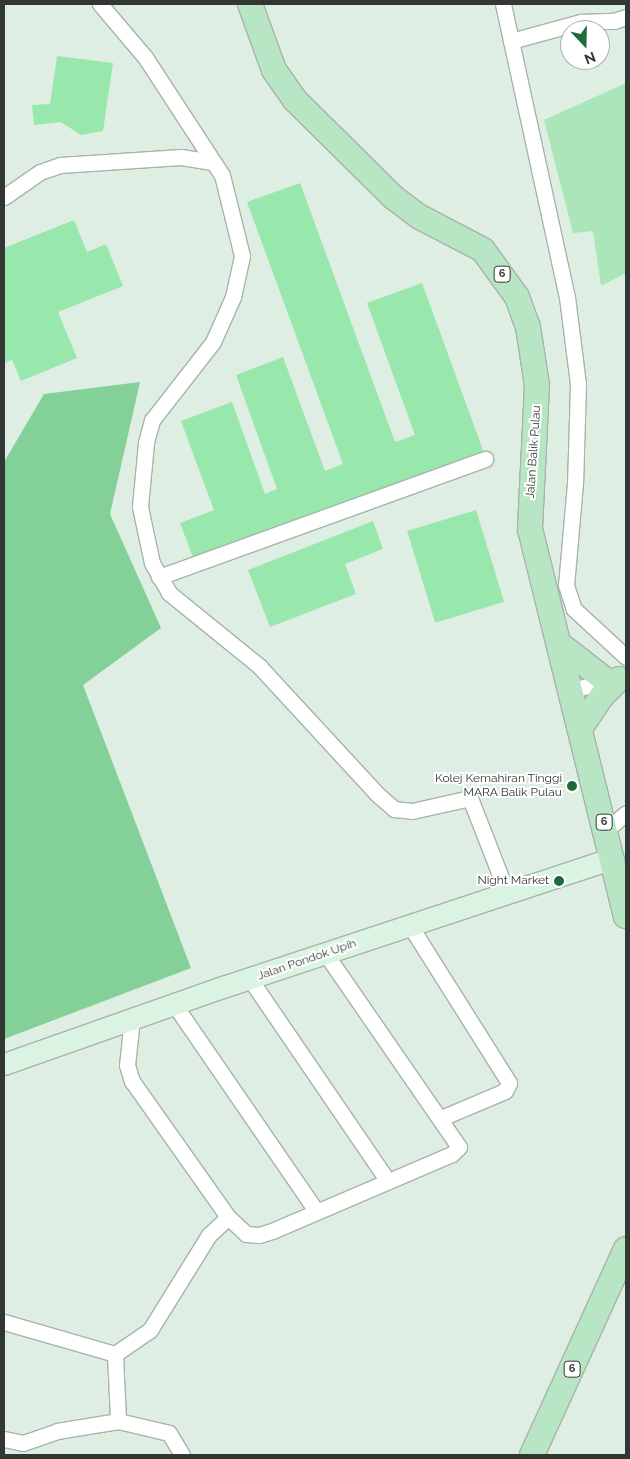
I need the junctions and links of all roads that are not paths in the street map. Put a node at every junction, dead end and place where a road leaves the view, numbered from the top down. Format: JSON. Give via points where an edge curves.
{"nodes":[{"id":1,"x":100,"y":4,"type":"edge"},
{"id":2,"x":250,"y":4,"type":"edge"},
{"id":3,"x":503,"y":4,"type":"edge"},
{"id":4,"x":626,"y":17,"type":"edge"},
{"id":5,"x":511,"y":41,"type":"junction"},
{"id":6,"x":213,"y":162,"type":"junction"},
{"id":7,"x":4,"y":197,"type":"edge"},
{"id":8,"x":485,"y":459,"type":"dead end"},
{"id":9,"x":159,"y":578,"type":"junction"},
{"id":10,"x":558,"y":643,"type":"junction"},
{"id":11,"x":626,"y":657,"type":"edge"},
{"id":12,"x":618,"y":679,"type":"edge"},
{"id":13,"x":571,"y":690,"type":"junction"},
{"id":14,"x":581,"y":727,"type":"junction"},
{"id":15,"x":626,"y":813,"type":"edge"},
{"id":16,"x":606,"y":830,"type":"junction"},
{"id":17,"x":612,"y":858,"type":"junction"},
{"id":18,"x":507,"y":893,"type":"junction"},
{"id":19,"x":626,"y":916,"type":"edge"},
{"id":20,"x":409,"y":924,"type":"junction"},
{"id":21,"x":326,"y":954,"type":"junction"},
{"id":22,"x":250,"y":979,"type":"junction"},
{"id":23,"x":174,"y":1004,"type":"junction"},
{"id":24,"x":132,"y":1019,"type":"junction"},
{"id":25,"x":4,"y":1064,"type":"edge"},
{"id":26,"x":441,"y":1118,"type":"junction"},
{"id":27,"x":387,"y":1180,"type":"junction"},
{"id":28,"x":317,"y":1212,"type":"junction"},
{"id":29,"x":228,"y":1217,"type":"junction"},
{"id":30,"x":626,"y":1249,"type":"edge"},
{"id":31,"x":4,"y":1322,"type":"edge"},
{"id":32,"x":115,"y":1354,"type":"junction"},
{"id":33,"x":118,"y":1421,"type":"junction"},
{"id":34,"x":4,"y":1439,"type":"edge"},
{"id":35,"x":24,"y":1449,"type":"edge"},
{"id":36,"x":182,"y":1455,"type":"edge"},
{"id":37,"x":532,"y":1455,"type":"edge"}],
"edges":[{"from":1,"to":6,"type":"street","via":[[145,57]]},
{"from":2,"to":10,"type":"main road","name":"Jalan Balik Pulau","number":"6","via":[[274,70],[294,99],[393,196],[420,217],[483,250],[517,297],[528,327],[537,385],[530,529]]},
{"from":3,"to":5,"type":"street"},
{"from":4,"to":5,"type":"street","via":[[614,21],[581,22]]},
{"from":5,"to":11,"type":"street","via":[[566,297],[578,384],[575,483],[566,586],[574,609]]},
{"from":6,"to":7,"type":"street","via":[[181,157],[60,165],[40,172]]},
{"from":6,"to":9,"type":"street","via":[[227,190],[242,256],[233,297],[213,342],[152,420],[146,443],[140,507],[143,533]]},
{"from":8,"to":9,"type":"street"},
{"from":9,"to":18,"type":"street","via":[[180,604],[259,666],[377,794],[394,808],[412,810],[470,798]]},
{"from":10,"to":12,"type":"main road"},
{"from":10,"to":13,"type":"main road","name":"Jalan Balik Pulau","number":"6"},
{"from":12,"to":13,"type":"street"},
{"from":12,"to":14,"type":"main road"},
{"from":13,"to":14,"type":"main road","name":"Jalan Balik Pulau","number":"6"},
{"from":14,"to":16,"type":"main road","name":"Jalan Balik Pulau","number":"6"},
{"from":15,"to":16,"type":"street"},
{"from":16,"to":17,"type":"main road","name":"Jalan Balik Pulau","number":"6"},
{"from":17,"to":18,"type":"main road","name":"Jalan Pondok Upih"},
{"from":17,"to":19,"type":"main road","name":"Jalan Balik Pulau","number":"6"},
{"from":18,"to":20,"type":"main road","name":"Jalan Pondok Upih"},
{"from":20,"to":21,"type":"main road","name":"Jalan Pondok Upih"},
{"from":20,"to":26,"type":"street","via":[[509,1083],[506,1091]]},
{"from":21,"to":22,"type":"main road","name":"Jalan Pondok Upih"},
{"from":21,"to":26,"type":"street"},
{"from":22,"to":23,"type":"main road","name":"Jalan Pondok Upih"},
{"from":22,"to":27,"type":"street"},
{"from":23,"to":24,"type":"main road","name":"Jalan Pondok Upih"},
{"from":23,"to":28,"type":"street"},
{"from":24,"to":25,"type":"main road","name":"Jalan Pondok Upih"},
{"from":24,"to":29,"type":"street","via":[[127,1065],[132,1081]]},
{"from":26,"to":27,"type":"street","via":[[459,1144],[457,1151]]},
{"from":27,"to":28,"type":"street"},
{"from":28,"to":29,"type":"street","via":[[259,1235],[246,1234]]},
{"from":29,"to":32,"type":"street","via":[[209,1235],[150,1330]]},
{"from":30,"to":37,"type":"main road","number":"6"},
{"from":31,"to":32,"type":"street"},
{"from":32,"to":33,"type":"street"},
{"from":33,"to":35,"type":"street","via":[[57,1431]]},
{"from":33,"to":36,"type":"street","via":[[169,1433]]},
{"from":34,"to":35,"type":"street"}]}
